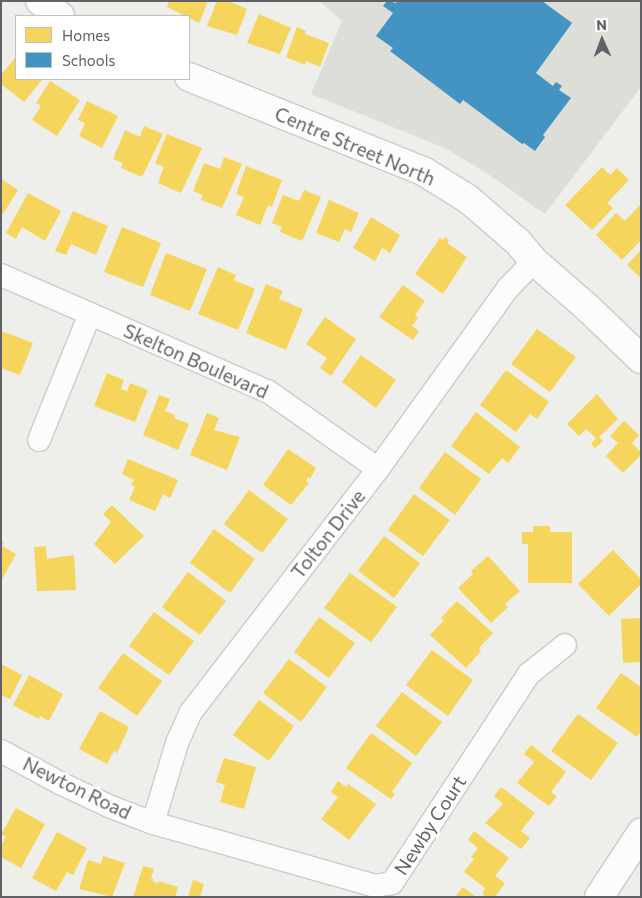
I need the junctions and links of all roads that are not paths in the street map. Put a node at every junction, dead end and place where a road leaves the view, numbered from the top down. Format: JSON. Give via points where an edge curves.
{"nodes":[{"id":1,"x":40,"y":1,"type":"edge"},
{"id":2,"x":59,"y":15,"type":"edge"},
{"id":3,"x":190,"y":77,"type":"edge"},
{"id":4,"x":534,"y":261,"type":"junction"},
{"id":5,"x":1,"y":275,"type":"edge"},
{"id":6,"x":90,"y":314,"type":"junction"},
{"id":7,"x":641,"y":359,"type":"edge"},
{"id":8,"x":39,"y":440,"type":"dead end"},
{"id":9,"x":378,"y":469,"type":"junction"},
{"id":10,"x":565,"y":646,"type":"dead end"},
{"id":11,"x":1,"y":750,"type":"edge"},
{"id":12,"x":153,"y":823,"type":"junction"},
{"id":13,"x":641,"y":833,"type":"edge"},
{"id":14,"x":599,"y":897,"type":"edge"}],
"edges":[{"from":1,"to":2,"type":"street"},
{"from":3,"to":4,"type":"street","name":"Centre Street North","via":[[423,172],[468,199],[518,242]]},
{"from":4,"to":7,"type":"street","name":"Centre Street North"},
{"from":4,"to":9,"type":"street","name":"Tolton Drive","via":[[509,287]]},
{"from":5,"to":6,"type":"street","name":"Skelton Boulevard"},
{"from":6,"to":8,"type":"street"},
{"from":6,"to":9,"type":"street","name":"Skelton Boulevard","via":[[269,392]]},
{"from":9,"to":12,"type":"street","name":"Tolton Drive","via":[[191,712],[177,743]]},
{"from":10,"to":12,"type":"street","name":"Newby Court","via":[[529,674],[392,883],[375,886]]},
{"from":11,"to":12,"type":"street","name":"Newton Road","via":[[77,791]]},
{"from":13,"to":14,"type":"street"}]}
